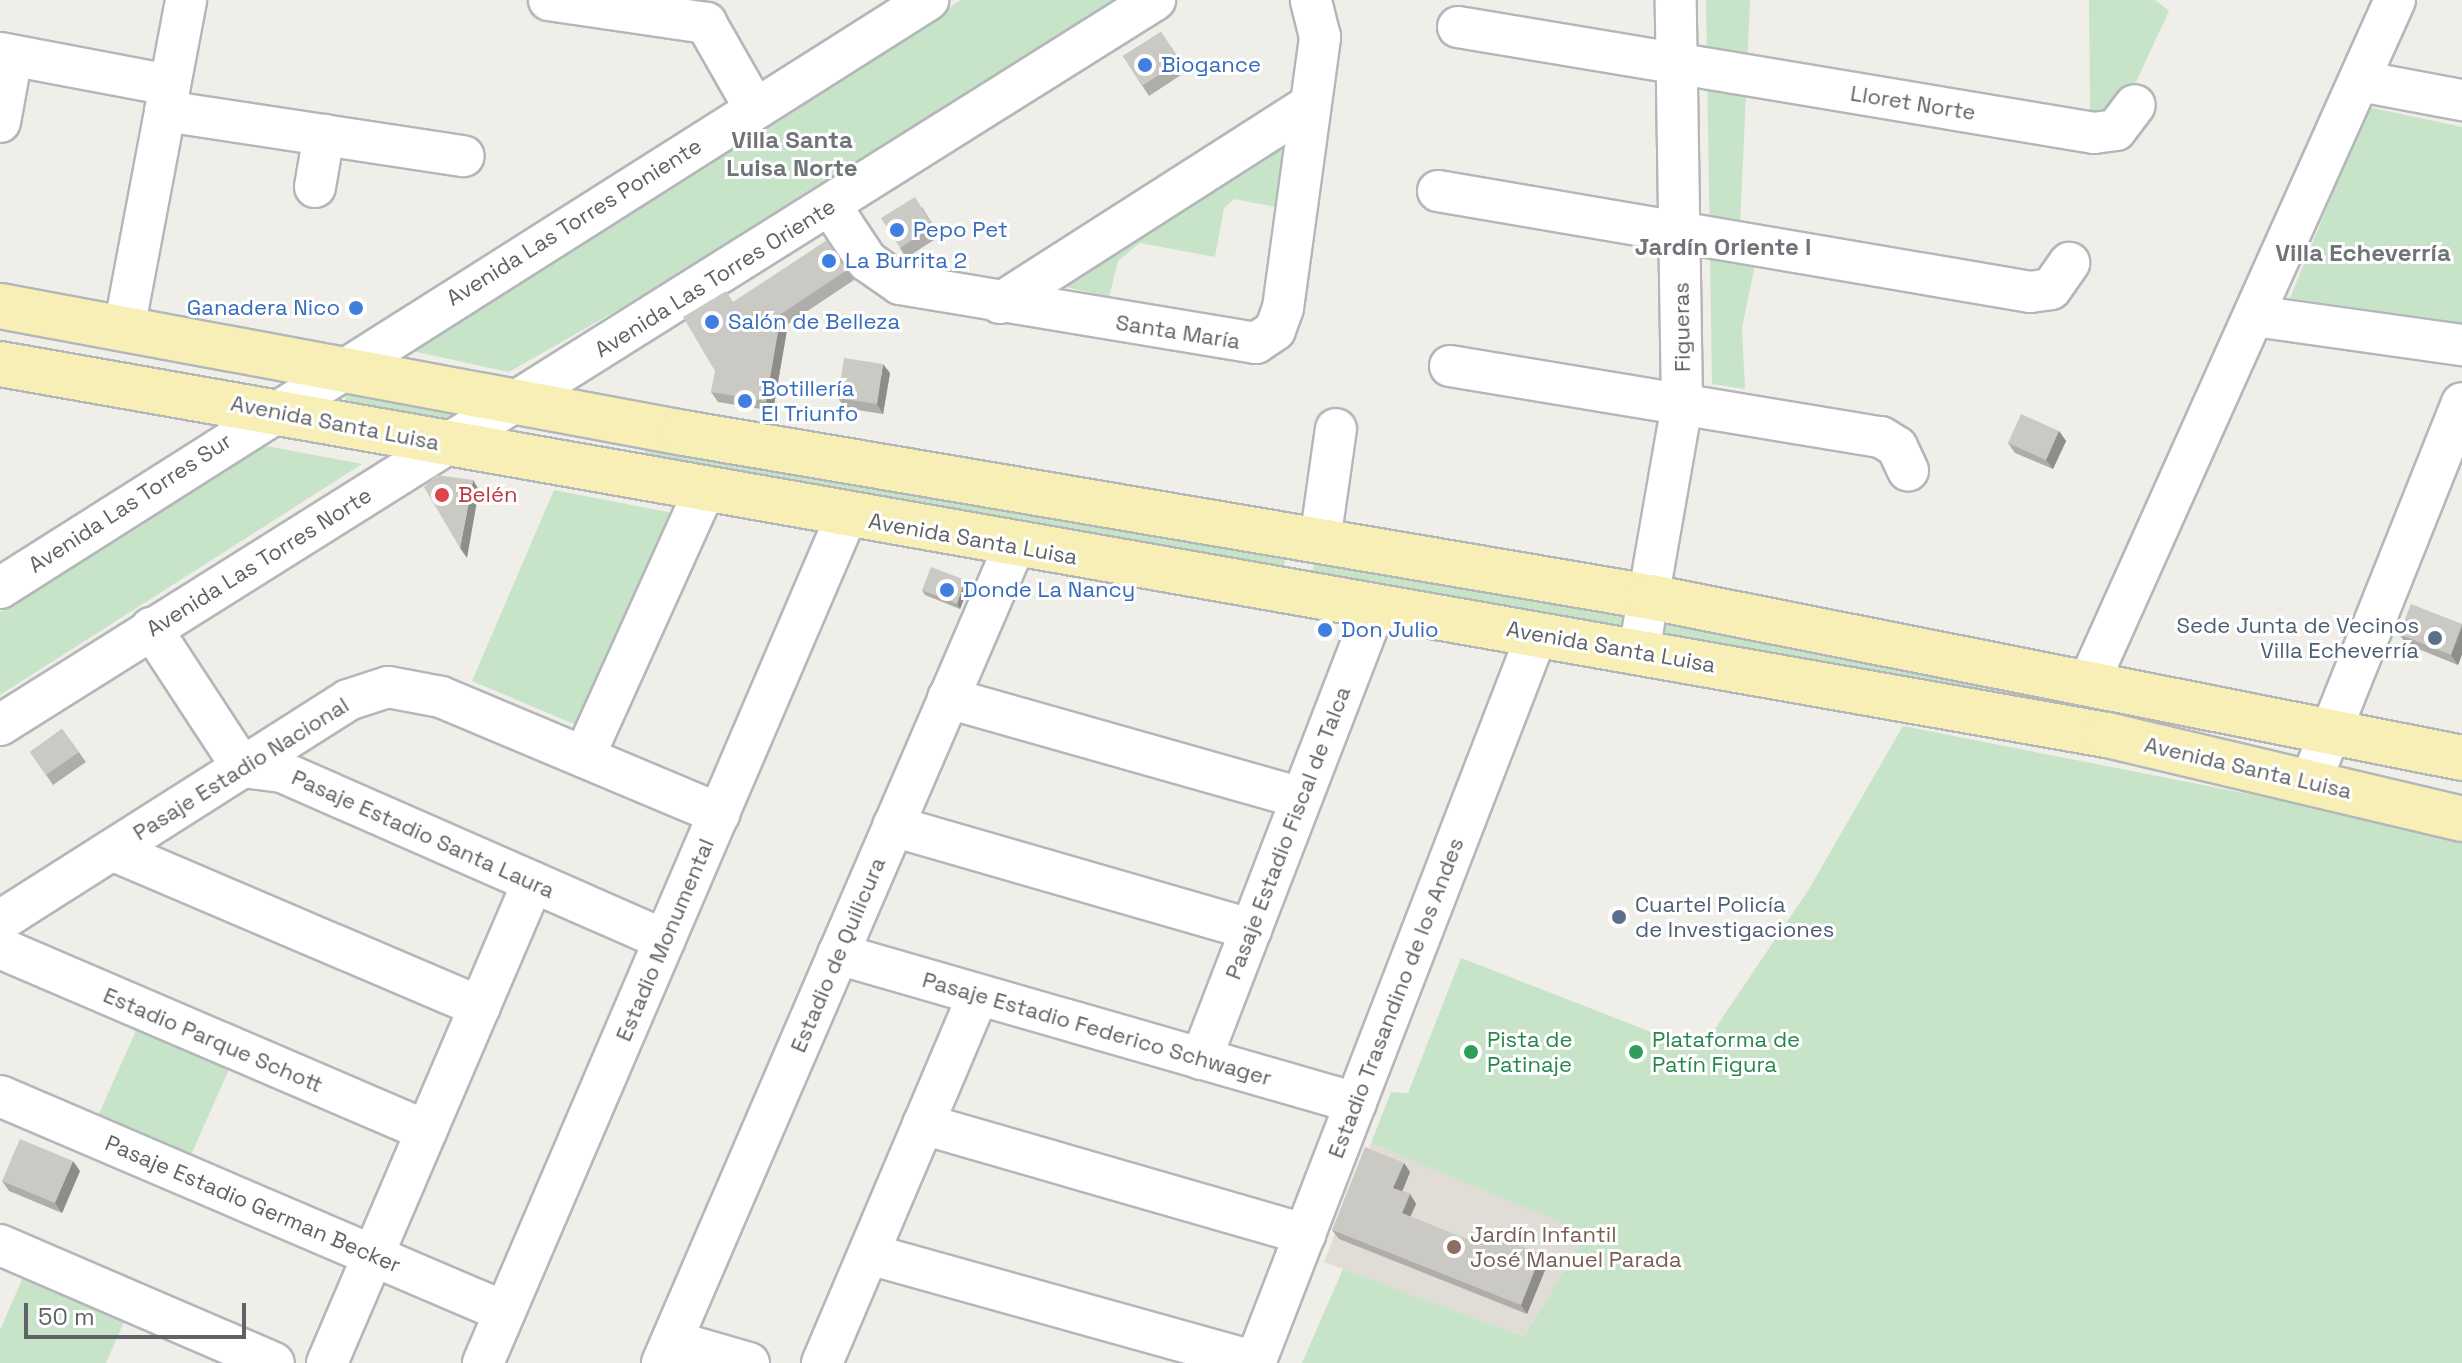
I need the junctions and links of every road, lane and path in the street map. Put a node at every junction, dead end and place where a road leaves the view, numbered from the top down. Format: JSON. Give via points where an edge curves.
{"nodes":[{"id":1,"x":186,"y":0,"type":"edge"},
{"id":2,"x":549,"y":0,"type":"edge"},
{"id":3,"x":928,"y":0,"type":"edge"},
{"id":4,"x":1155,"y":0,"type":"edge"},
{"id":5,"x":1311,"y":0,"type":"edge"},
{"id":6,"x":1676,"y":0,"type":"edge"},
{"id":7,"x":2395,"y":0,"type":"edge"},
{"id":8,"x":711,"y":12,"type":"edge"},
{"id":9,"x":1458,"y":27,"type":"dead end"},
{"id":10,"x":6,"y":54,"type":"edge"},
{"id":11,"x":1677,"y":64,"type":"junction"},
{"id":12,"x":2360,"y":81,"type":"junction"},
{"id":13,"x":168,"y":98,"type":"junction"},
{"id":14,"x":2462,"y":100,"type":"edge"},
{"id":15,"x":1310,"y":105,"type":"junction"},
{"id":16,"x":2135,"y":105,"type":"dead end"},
{"id":17,"x":755,"y":109,"type":"junction"},
{"id":18,"x":0,"y":122,"type":"edge"},
{"id":19,"x":324,"y":135,"type":"junction"},
{"id":20,"x":464,"y":156,"type":"dead end"},
{"id":21,"x":315,"y":187,"type":"dead end"},
{"id":22,"x":1438,"y":191,"type":"dead end"},
{"id":23,"x":830,"y":205,"type":"junction"},
{"id":24,"x":1681,"y":232,"type":"junction"},
{"id":25,"x":2069,"y":263,"type":"dead end"},
{"id":26,"x":1000,"y":303,"type":"junction"},
{"id":27,"x":0,"y":306,"type":"edge"},
{"id":28,"x":2255,"y":316,"type":"junction"},
{"id":29,"x":124,"y":329,"type":"junction"},
{"id":30,"x":2462,"y":345,"type":"edge"},
{"id":31,"x":0,"y":364,"type":"edge"},
{"id":32,"x":1450,"y":366,"type":"dead end"},
{"id":33,"x":342,"y":369,"type":"junction"},
{"id":34,"x":519,"y":402,"type":"junction"},
{"id":35,"x":2462,"y":403,"type":"edge"},
{"id":36,"x":1682,"y":404,"type":"junction"},
{"id":37,"x":273,"y":410,"type":"junction"},
{"id":38,"x":1336,"y":429,"type":"dead end"},
{"id":39,"x":447,"y":444,"type":"junction"},
{"id":40,"x":1908,"y":471,"type":"dead end"},
{"id":41,"x":704,"y":491,"type":"junction"},
{"id":42,"x":846,"y":517,"type":"junction"},
{"id":43,"x":1330,"y":543,"type":"junction"},
{"id":44,"x":1014,"y":547,"type":"junction"},
{"id":45,"x":0,"y":588,"type":"edge"},
{"id":46,"x":1650,"y":597,"type":"junction"},
{"id":47,"x":1332,"y":599,"type":"junction"},
{"id":48,"x":1375,"y":607,"type":"junction"},
{"id":49,"x":151,"y":628,"type":"junction"},
{"id":50,"x":1537,"y":634,"type":"junction"},
{"id":51,"x":1639,"y":651,"type":"junction"},
{"id":52,"x":2088,"y":684,"type":"junction"},
{"id":53,"x":948,"y":698,"type":"junction"},
{"id":54,"x":0,"y":725,"type":"edge"},
{"id":55,"x":2326,"y":731,"type":"junction"},
{"id":56,"x":584,"y":757,"type":"junction"},
{"id":57,"x":2462,"y":758,"type":"edge"},
{"id":58,"x":242,"y":767,"type":"junction"},
{"id":59,"x":2310,"y":783,"type":"junction"},
{"id":60,"x":1301,"y":798,"type":"junction"},
{"id":61,"x":719,"y":814,"type":"junction"},
{"id":62,"x":2462,"y":819,"type":"edge"},
{"id":63,"x":893,"y":826,"type":"junction"},
{"id":64,"x":112,"y":850,"type":"junction"},
{"id":65,"x":533,"y":882,"type":"junction"},
{"id":66,"x":0,"y":921,"type":"edge"},
{"id":67,"x":1251,"y":929,"type":"junction"},
{"id":68,"x":665,"y":940,"type":"junction"},
{"id":69,"x":0,"y":948,"type":"edge"},
{"id":70,"x":838,"y":954,"type":"junction"},
{"id":71,"x":978,"y":995,"type":"junction"},
{"id":72,"x":480,"y":1007,"type":"junction"},
{"id":73,"x":1201,"y":1059,"type":"junction"},
{"id":74,"x":0,"y":1096,"type":"edge"},
{"id":75,"x":1356,"y":1103,"type":"junction"},
{"id":76,"x":923,"y":1124,"type":"junction"},
{"id":77,"x":426,"y":1131,"type":"junction"},
{"id":78,"x":1305,"y":1234,"type":"junction"},
{"id":79,"x":0,"y":1245,"type":"edge"},
{"id":80,"x":869,"y":1254,"type":"junction"},
{"id":81,"x":373,"y":1255,"type":"junction"},
{"id":82,"x":505,"y":1312,"type":"junction"},
{"id":83,"x":667,"y":1352,"type":"edge"},
{"id":84,"x":274,"y":1363,"type":"edge"},
{"id":85,"x":327,"y":1363,"type":"edge"},
{"id":86,"x":483,"y":1363,"type":"edge"},
{"id":87,"x":749,"y":1363,"type":"edge"},
{"id":88,"x":822,"y":1363,"type":"edge"},
{"id":89,"x":1256,"y":1363,"type":"edge"}],
"edges":[{"from":1,"to":13,"type":"street"},
{"from":2,"to":8,"type":"street"},
{"from":3,"to":17,"type":"street","name":"Avenida Las Torres Poniente"},
{"from":4,"to":23,"type":"street","name":"Avenida Las Torres Oriente"},
{"from":5,"to":15,"type":"street","name":"Santa María","via":[[1320,37]]},
{"from":6,"to":11,"type":"street","name":"Figueras"},
{"from":7,"to":12,"type":"street"},
{"from":8,"to":17,"type":"street"},
{"from":9,"to":11,"type":"street","name":"Lloret Norte"},
{"from":10,"to":13,"type":"street"},
{"from":10,"to":18,"type":"street"},
{"from":11,"to":16,"type":"street","name":"Lloret Norte","via":[[2094,133],[2116,130]]},
{"from":11,"to":24,"type":"street","name":"Figueras"},
{"from":12,"to":14,"type":"street"},
{"from":12,"to":28,"type":"street"},
{"from":13,"to":19,"type":"street"},
{"from":13,"to":29,"type":"street"},
{"from":15,"to":26,"type":"street"},
{"from":15,"to":26,"type":"street","name":"Santa María","via":[[1283,308],[1266,338],[1235,343]]},
{"from":17,"to":33,"type":"street","name":"Avenida Las Torres Poniente"},
{"from":19,"to":20,"type":"street"},
{"from":19,"to":21,"type":"street"},
{"from":22,"to":24,"type":"street"},
{"from":23,"to":26,"type":"street","name":"Santa María","via":[[886,278]]},
{"from":23,"to":34,"type":"street","name":"Avenida Las Torres Oriente"},
{"from":24,"to":25,"type":"street","via":[[2030,292],[2059,283]]},
{"from":24,"to":36,"type":"street","name":"Figueras"},
{"from":27,"to":29,"type":"main road"},
{"from":28,"to":30,"type":"street"},
{"from":28,"to":52,"type":"street"},
{"from":29,"to":33,"type":"main road"},
{"from":31,"to":37,"type":"main road","name":"Avenida Santa Luisa"},
{"from":32,"to":36,"type":"street"},
{"from":33,"to":34,"type":"main road"},
{"from":33,"to":37,"type":"street","name":"Avenida Las Torres Sur"},
{"from":34,"to":39,"type":"street","name":"Avenida Las Torres Norte"},
{"from":34,"to":43,"type":"main road"},
{"from":35,"to":55,"type":"street"},
{"from":36,"to":40,"type":"street","via":[[1881,437],[1897,447]]},
{"from":36,"to":46,"type":"street","name":"Figueras"},
{"from":37,"to":39,"type":"main road","name":"Avenida Santa Luisa"},
{"from":37,"to":45,"type":"street","name":"Avenida Las Torres Sur"},
{"from":38,"to":43,"type":"street"},
{"from":39,"to":41,"type":"main road","name":"Avenida Santa Luisa"},
{"from":39,"to":49,"type":"street","name":"Avenida Las Torres Norte"},
{"from":41,"to":42,"type":"main road","name":"Avenida Santa Luisa"},
{"from":41,"to":56,"type":"street"},
{"from":42,"to":44,"type":"main road","name":"Avenida Santa Luisa"},
{"from":42,"to":61,"type":"street","name":"Estadio Monumental"},
{"from":43,"to":46,"type":"main road"},
{"from":43,"to":47,"type":"main road","via":[[1303,547],[1295,564]]},
{"from":44,"to":47,"type":"main road","name":"Avenida Santa Luisa"},
{"from":44,"to":53,"type":"street","name":"Estadio de Quilicura"},
{"from":46,"to":51,"type":"street","name":"Figueras"},
{"from":46,"to":52,"type":"main road"},
{"from":47,"to":48,"type":"main road","name":"Avenida Santa Luisa"},
{"from":48,"to":50,"type":"main road","name":"Avenida Santa Luisa"},
{"from":48,"to":60,"type":"street","name":"Pasaje Estadio Fiscal de Talca"},
{"from":49,"to":54,"type":"street","name":"Avenida Las Torres Norte"},
{"from":49,"to":58,"type":"street"},
{"from":50,"to":51,"type":"main road","name":"Avenida Santa Luisa"},
{"from":50,"to":75,"type":"street","name":"Estadio Trasandino de los Andes"},
{"from":51,"to":59,"type":"main road","name":"Avenida Santa Luisa","via":[[2107,735]]},
{"from":52,"to":55,"type":"main road"},
{"from":53,"to":60,"type":"street"},
{"from":53,"to":63,"type":"street","name":"Estadio de Quilicura"},
{"from":55,"to":57,"type":"main road"},
{"from":55,"to":59,"type":"street"},
{"from":56,"to":58,"type":"street","name":"Pasaje Estadio Nacional","via":[[424,690],[388,687],[348,700]]},
{"from":56,"to":61,"type":"street","name":"Pasaje Estadio Nacional"},
{"from":58,"to":64,"type":"street","name":"Pasaje Estadio Nacional"},
{"from":58,"to":65,"type":"street","name":"Pasaje Estadio Santa Laura","via":[[282,772]]},
{"from":59,"to":62,"type":"main road","name":"Avenida Santa Luisa"},
{"from":60,"to":67,"type":"street","name":"Pasaje Estadio Fiscal de Talca"},
{"from":61,"to":68,"type":"street","name":"Estadio Monumental"},
{"from":63,"to":67,"type":"street"},
{"from":63,"to":70,"type":"street","name":"Estadio de Quilicura"},
{"from":64,"to":66,"type":"street","name":"Pasaje Estadio Nacional"},
{"from":64,"to":72,"type":"street"},
{"from":65,"to":68,"type":"street","name":"Pasaje Estadio Santa Laura"},
{"from":65,"to":72,"type":"street"},
{"from":67,"to":73,"type":"street","name":"Pasaje Estadio Fiscal de Talca"},
{"from":68,"to":82,"type":"street","name":"Estadio Monumental"},
{"from":69,"to":77,"type":"street","name":"Estadio Parque Schott"},
{"from":70,"to":71,"type":"street","name":"Pasaje Estadio Federico Schwager"},
{"from":70,"to":83,"type":"street","name":"Estadio de Quilicura"},
{"from":71,"to":73,"type":"street","name":"Pasaje Estadio Federico Schwager"},
{"from":71,"to":76,"type":"street"},
{"from":72,"to":77,"type":"street"},
{"from":73,"to":75,"type":"street","name":"Pasaje Estadio Federico Schwager"},
{"from":74,"to":81,"type":"street","name":"Pasaje Estadio German Becker"},
{"from":75,"to":78,"type":"street","name":"Estadio Trasandino de los Andes"},
{"from":76,"to":78,"type":"street"},
{"from":76,"to":80,"type":"street"},
{"from":77,"to":81,"type":"street"},
{"from":78,"to":89,"type":"street","name":"Estadio Trasandino de los Andes"},
{"from":79,"to":84,"type":"street"},
{"from":80,"to":88,"type":"street"},
{"from":80,"to":89,"type":"street"},
{"from":81,"to":82,"type":"street","name":"Pasaje Estadio German Becker"},
{"from":81,"to":85,"type":"street"},
{"from":82,"to":86,"type":"street","name":"Estadio Monumental"},
{"from":83,"to":87,"type":"street"}]}
